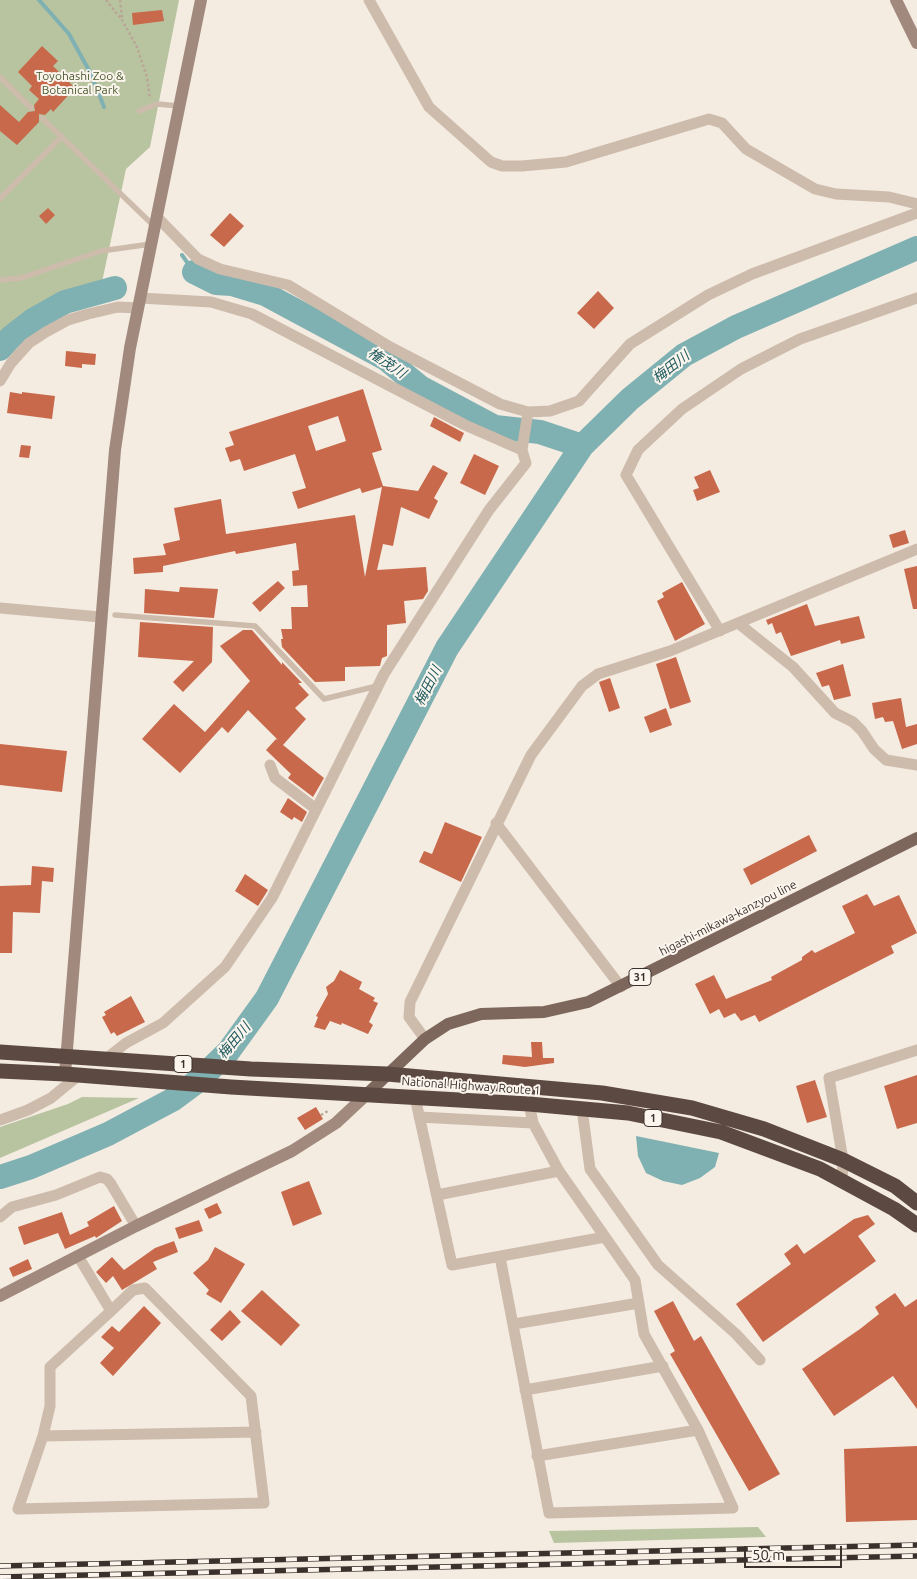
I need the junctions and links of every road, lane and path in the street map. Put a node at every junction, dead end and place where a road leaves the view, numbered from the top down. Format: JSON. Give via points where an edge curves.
{"nodes":[{"id":1,"x":106,"y":0,"type":"edge"},
{"id":2,"x":120,"y":0,"type":"edge"},
{"id":3,"x":201,"y":0,"type":"edge"},
{"id":4,"x":369,"y":0,"type":"edge"},
{"id":5,"x":896,"y":0,"type":"edge"},
{"id":6,"x":122,"y":20,"type":"junction"},
{"id":7,"x":917,"y":43,"type":"edge"},
{"id":8,"x":0,"y":77,"type":"edge"},
{"id":9,"x":151,"y":105,"type":"junction"},
{"id":10,"x":179,"y":106,"type":"junction"},
{"id":11,"x":31,"y":108,"type":"dead end"},
{"id":12,"x":139,"y":111,"type":"dead end"},
{"id":13,"x":42,"y":118,"type":"dead end"},
{"id":14,"x":62,"y":136,"type":"junction"},
{"id":15,"x":0,"y":199,"type":"edge"},
{"id":16,"x":917,"y":204,"type":"edge"},
{"id":17,"x":917,"y":213,"type":"edge"},
{"id":18,"x":156,"y":222,"type":"junction"},
{"id":19,"x":152,"y":244,"type":"junction"},
{"id":20,"x":0,"y":280,"type":"edge"},
{"id":21,"x":917,"y":298,"type":"edge"},
{"id":22,"x":139,"y":303,"type":"junction"},
{"id":23,"x":0,"y":381,"type":"edge"},
{"id":24,"x":527,"y":415,"type":"junction"},
{"id":25,"x":522,"y":448,"type":"junction"},
{"id":26,"x":917,"y":549,"type":"edge"},
{"id":27,"x":0,"y":608,"type":"edge"},
{"id":28,"x":114,"y":615,"type":"dead end"},
{"id":29,"x":100,"y":617,"type":"junction"},
{"id":30,"x":738,"y":623,"type":"junction"},
{"id":31,"x":720,"y":631,"type":"junction"},
{"id":32,"x":378,"y":686,"type":"junction"},
{"id":33,"x":270,"y":765,"type":"dead end"},
{"id":34,"x":917,"y":765,"type":"edge"},
{"id":35,"x":316,"y":809,"type":"junction"},
{"id":36,"x":496,"y":823,"type":"junction"},
{"id":37,"x":917,"y":838,"type":"edge"},
{"id":38,"x":621,"y":987,"type":"junction"},
{"id":39,"x":425,"y":1039,"type":"junction"},
{"id":40,"x":917,"y":1050,"type":"edge"},
{"id":41,"x":0,"y":1052,"type":"edge"},
{"id":42,"x":66,"y":1055,"type":"junction"},
{"id":43,"x":112,"y":1059,"type":"junction"},
{"id":44,"x":0,"y":1071,"type":"edge"},
{"id":45,"x":72,"y":1074,"type":"junction"},
{"id":46,"x":388,"y":1074,"type":"junction"},
{"id":47,"x":366,"y":1095,"type":"junction"},
{"id":48,"x":415,"y":1097,"type":"junction"},
{"id":49,"x":529,"y":1104,"type":"junction"},
{"id":50,"x":582,"y":1109,"type":"junction"},
{"id":51,"x":328,"y":1111,"type":"dead end"},
{"id":52,"x":321,"y":1115,"type":"dead end"},
{"id":53,"x":419,"y":1116,"type":"junction"},
{"id":54,"x":0,"y":1120,"type":"edge"},
{"id":55,"x":533,"y":1123,"type":"junction"},
{"id":56,"x":843,"y":1160,"type":"junction"},
{"id":57,"x":559,"y":1171,"type":"junction"},
{"id":58,"x":842,"y":1181,"type":"junction"},
{"id":59,"x":437,"y":1195,"type":"junction"},
{"id":60,"x":917,"y":1202,"type":"edge"},
{"id":61,"x":0,"y":1217,"type":"edge"},
{"id":62,"x":917,"y":1225,"type":"edge"},
{"id":63,"x":136,"y":1226,"type":"junction"},
{"id":64,"x":605,"y":1237,"type":"junction"},
{"id":65,"x":78,"y":1256,"type":"junction"},
{"id":66,"x":500,"y":1257,"type":"junction"},
{"id":67,"x":0,"y":1296,"type":"edge"},
{"id":68,"x":639,"y":1303,"type":"junction"},
{"id":69,"x":111,"y":1311,"type":"junction"},
{"id":70,"x":514,"y":1324,"type":"junction"},
{"id":71,"x":760,"y":1360,"type":"dead end"},
{"id":72,"x":663,"y":1366,"type":"junction"},
{"id":73,"x":525,"y":1390,"type":"junction"},
{"id":74,"x":698,"y":1430,"type":"junction"},
{"id":75,"x":256,"y":1432,"type":"junction"},
{"id":76,"x":43,"y":1436,"type":"junction"},
{"id":77,"x":537,"y":1456,"type":"junction"}],
"edges":[{"from":1,"to":6,"type":"path"},
{"from":2,"to":6,"type":"path"},
{"from":3,"to":10,"type":"street"},
{"from":4,"to":16,"type":"street","via":[[429,107],[491,162],[502,166],[566,162],[708,119],[722,123],[746,149],[815,188],[836,194],[889,197]]},
{"from":5,"to":7,"type":"street"},
{"from":6,"to":9,"type":"path","via":[[141,57]]},
{"from":8,"to":11,"type":"lane"},
{"from":9,"to":10,"type":"lane"},
{"from":9,"to":12,"type":"lane"},
{"from":10,"to":18,"type":"street"},
{"from":13,"to":14,"type":"lane"},
{"from":14,"to":15,"type":"lane"},
{"from":14,"to":18,"type":"lane"},
{"from":17,"to":24,"type":"street","via":[[752,274],[708,295],[630,344],[579,401]]},
{"from":18,"to":19,"type":"street"},
{"from":18,"to":24,"type":"street","via":[[198,260],[220,269],[288,285],[390,347]]},
{"from":19,"to":20,"type":"lane","via":[[101,251],[21,278]]},
{"from":19,"to":22,"type":"street"},
{"from":21,"to":31,"type":"street","via":[[800,339],[741,369],[682,409],[638,450],[626,475]]},
{"from":22,"to":23,"type":"street","via":[[88,314],[46,332],[29,343]]},
{"from":22,"to":25,"type":"street","via":[[211,302],[252,314],[465,424]]},
{"from":22,"to":29,"type":"street","via":[[115,450]]},
{"from":24,"to":25,"type":"street"},
{"from":25,"to":32,"type":"street","via":[[526,463],[489,510]]},
{"from":26,"to":30,"type":"street"},
{"from":27,"to":29,"type":"street"},
{"from":28,"to":32,"type":"lane","via":[[255,626],[324,699]]},
{"from":29,"to":42,"type":"street"},
{"from":30,"to":31,"type":"street"},
{"from":30,"to":34,"type":"street","via":[[793,667],[835,713],[853,722],[886,760]]},
{"from":31,"to":36,"type":"street","via":[[670,652],[598,674],[582,686],[531,755]]},
{"from":32,"to":35,"type":"street"},
{"from":33,"to":35,"type":"street","via":[[275,778]]},
{"from":35,"to":43,"type":"street","via":[[272,898],[225,967],[163,1023],[126,1043]]},
{"from":36,"to":38,"type":"street"},
{"from":36,"to":39,"type":"street","via":[[410,1002],[409,1018]]},
{"from":37,"to":38,"type":"main road","name":"higashi-mikawa-kanzyou line","number":"31"},
{"from":38,"to":39,"type":"main road","name":"higashi-mikawa-kanzyou line","number":"31","via":[[560,1010],[470,1016],[448,1024]]},
{"from":39,"to":46,"type":"main road","name":"higashi-mikawa-kanzyou line","number":"31"},
{"from":40,"to":56,"type":"street","via":[[829,1078]]},
{"from":41,"to":42,"type":"highway","name":"National Highway Route 1","number":"1"},
{"from":42,"to":43,"type":"highway","name":"National Highway Route 1","number":"1"},
{"from":42,"to":45,"type":"street"},
{"from":43,"to":46,"type":"highway","name":"National Highway Route 1","number":"1"},
{"from":44,"to":45,"type":"highway","name":"National Highway Route 1","number":"1"},
{"from":45,"to":47,"type":"highway","name":"National Highway Route 1","number":"1"},
{"from":45,"to":54,"type":"street","via":[[52,1098]]},
{"from":46,"to":47,"type":"main road","name":"higashi-mikawa-kanzyou line","number":"31"},
{"from":46,"to":56,"type":"highway","name":"National Highway Route 1","number":"1","via":[[602,1093],[692,1108],[764,1128]]},
{"from":47,"to":48,"type":"highway","name":"National Highway Route 1","number":"1"},
{"from":47,"to":63,"type":"street","via":[[336,1124],[292,1151]]},
{"from":48,"to":49,"type":"highway","name":"National Highway Route 1","number":"1"},
{"from":48,"to":53,"type":"street"},
{"from":49,"to":50,"type":"highway","name":"National Highway Route 1","number":"1"},
{"from":49,"to":55,"type":"street"},
{"from":50,"to":58,"type":"highway","name":"National Highway Route 1","number":"1","via":[[628,1114],[721,1132],[820,1169]]},
{"from":50,"to":71,"type":"street","via":[[590,1169],[658,1265],[736,1334]]},
{"from":51,"to":52,"type":"path"},
{"from":53,"to":55,"type":"street"},
{"from":53,"to":59,"type":"street"},
{"from":55,"to":57,"type":"street"},
{"from":56,"to":58,"type":"street"},
{"from":56,"to":60,"type":"highway","name":"National Highway Route 1","number":"1","via":[[895,1186]]},
{"from":57,"to":59,"type":"street"},
{"from":57,"to":64,"type":"street"},
{"from":58,"to":62,"type":"highway","name":"National Highway Route 1","number":"1","via":[[894,1208]]},
{"from":59,"to":66,"type":"street","via":[[452,1265]]},
{"from":61,"to":63,"type":"street","via":[[12,1207],[56,1195],[100,1177],[107,1179]]},
{"from":63,"to":65,"type":"street"},
{"from":64,"to":66,"type":"street"},
{"from":64,"to":68,"type":"street","via":[[635,1280]]},
{"from":65,"to":67,"type":"street"},
{"from":65,"to":69,"type":"street"},
{"from":66,"to":70,"type":"street"},
{"from":68,"to":70,"type":"street"},
{"from":68,"to":72,"type":"street","via":[[644,1334]]},
{"from":69,"to":75,"type":"street","via":[[133,1290],[145,1288],[251,1396]]},
{"from":69,"to":76,"type":"street","via":[[50,1367],[50,1406]]},
{"from":70,"to":73,"type":"street"},
{"from":72,"to":73,"type":"street"},
{"from":72,"to":74,"type":"street"},
{"from":73,"to":77,"type":"street"},
{"from":74,"to":77,"type":"street"},
{"from":74,"to":77,"type":"street","via":[[733,1508],[549,1514]]},
{"from":75,"to":76,"type":"street"},
{"from":75,"to":76,"type":"street","via":[[264,1503],[18,1509]]}]}
